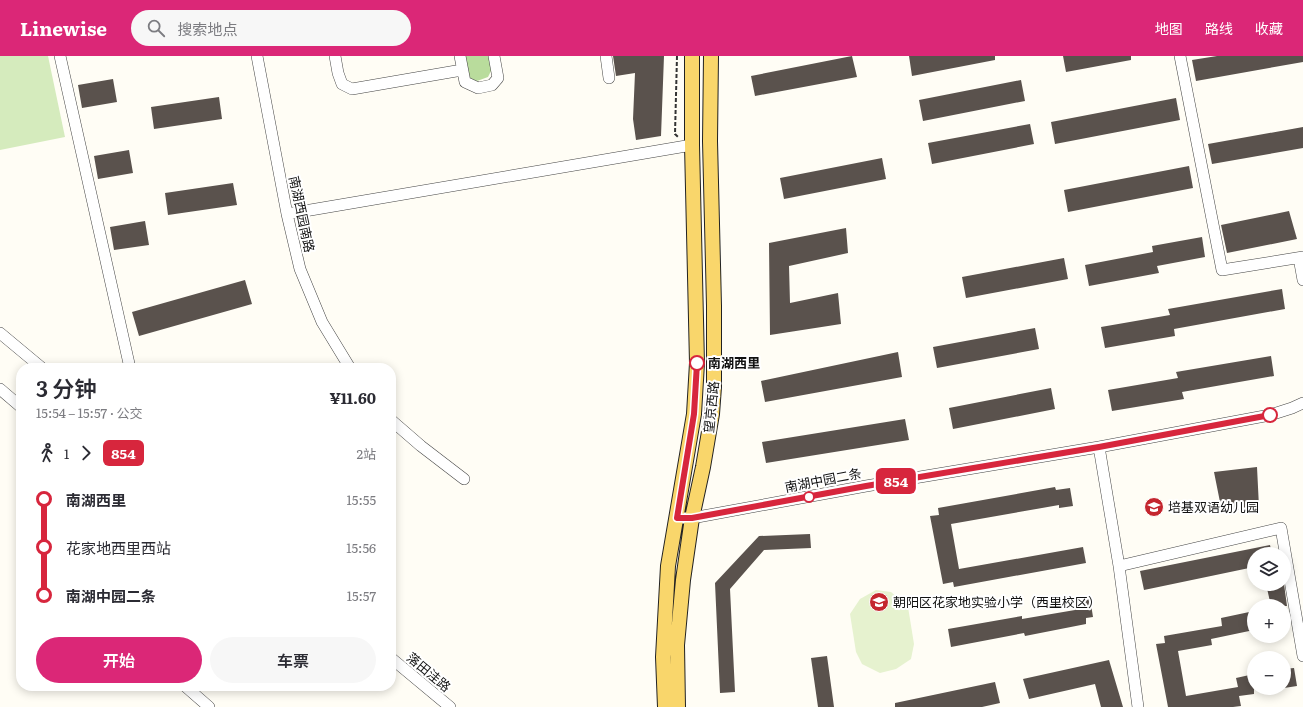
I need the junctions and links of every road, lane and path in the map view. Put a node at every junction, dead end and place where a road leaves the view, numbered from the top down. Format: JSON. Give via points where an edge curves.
{"nodes":[{"id":1,"x":60,"y":56,"type":"edge"},
{"id":2,"x":257,"y":56,"type":"edge"},
{"id":3,"x":335,"y":56,"type":"edge"},
{"id":4,"x":460,"y":56,"type":"edge"},
{"id":5,"x":494,"y":56,"type":"edge"},
{"id":6,"x":606,"y":56,"type":"edge"},
{"id":7,"x":677,"y":56,"type":"edge"},
{"id":8,"x":692,"y":56,"type":"edge"},
{"id":9,"x":711,"y":56,"type":"edge"},
{"id":10,"x":1180,"y":56,"type":"edge"},
{"id":11,"x":462,"y":70,"type":"junction"},
{"id":12,"x":609,"y":78,"type":"dead end"},
{"id":13,"x":692,"y":146,"type":"junction"},
{"id":14,"x":287,"y":214,"type":"junction"},
{"id":15,"x":1301,"y":257,"type":"edge"},
{"id":16,"x":1303,"y":280,"type":"edge"},
{"id":17,"x":0,"y":333,"type":"edge"},
{"id":18,"x":36,"y":363,"type":"edge"},
{"id":19,"x":129,"y":363,"type":"edge"},
{"id":20,"x":347,"y":363,"type":"edge"},
{"id":21,"x":0,"y":389,"type":"edge"},
{"id":22,"x":16,"y":403,"type":"edge"},
{"id":23,"x":1303,"y":403,"type":"edge"},
{"id":24,"x":396,"y":424,"type":"edge"},
{"id":25,"x":1099,"y":447,"type":"junction"},
{"id":26,"x":464,"y":479,"type":"dead end"},
{"id":27,"x":677,"y":518,"type":"junction"},
{"id":28,"x":692,"y":518,"type":"junction"},
{"id":29,"x":1119,"y":566,"type":"junction"},
{"id":30,"x":1303,"y":656,"type":"edge"},
{"id":31,"x":396,"y":662,"type":"edge"},
{"id":32,"x":191,"y":691,"type":"edge"},
{"id":33,"x":209,"y":707,"type":"edge"},
{"id":34,"x":450,"y":707,"type":"edge"},
{"id":35,"x":665,"y":707,"type":"edge"},
{"id":36,"x":678,"y":707,"type":"edge"},
{"id":37,"x":1138,"y":707,"type":"edge"}],
"edges":[{"from":1,"to":19,"type":"street"},
{"from":2,"to":14,"type":"street","name":"南湖西园南路"},
{"from":3,"to":11,"type":"street","via":[[342,84],[352,89]]},
{"from":4,"to":11,"type":"street"},
{"from":5,"to":11,"type":"street","via":[[498,78],[492,85],[478,88],[464,82]]},
{"from":6,"to":12,"type":"street"},
{"from":7,"to":13,"type":"path","via":[[675,134]]},
{"from":8,"to":13,"type":"main road","name":"望京西路"},
{"from":9,"to":28,"type":"main road","name":"望京西路","via":[[714,387],[712,414]]},
{"from":10,"to":15,"type":"street","via":[[1222,270]]},
{"from":13,"to":14,"type":"street"},
{"from":13,"to":27,"type":"main road","name":"望京西路","via":[[697,363],[694,414]]},
{"from":14,"to":20,"type":"street","name":"南湖西园南路","via":[[300,269],[322,322]]},
{"from":15,"to":16,"type":"street"},
{"from":17,"to":18,"type":"street"},
{"from":21,"to":22,"type":"street"},
{"from":23,"to":25,"type":"street","name":"南湖中园二条","via":[[1270,415]]},
{"from":24,"to":26,"type":"street"},
{"from":25,"to":28,"type":"street","name":"南湖中园二条"},
{"from":25,"to":29,"type":"street"},
{"from":27,"to":28,"type":"street","name":"南湖中园二条"},
{"from":27,"to":35,"type":"main road","name":"望京西路","via":[[668,566],[665,613]]},
{"from":28,"to":36,"type":"main road","name":"望京西路","via":[[677,645]]},
{"from":29,"to":30,"type":"street","via":[[1281,528]]},
{"from":29,"to":37,"type":"street"},
{"from":31,"to":34,"type":"street","name":"落田洼路"},
{"from":32,"to":33,"type":"street"}]}
